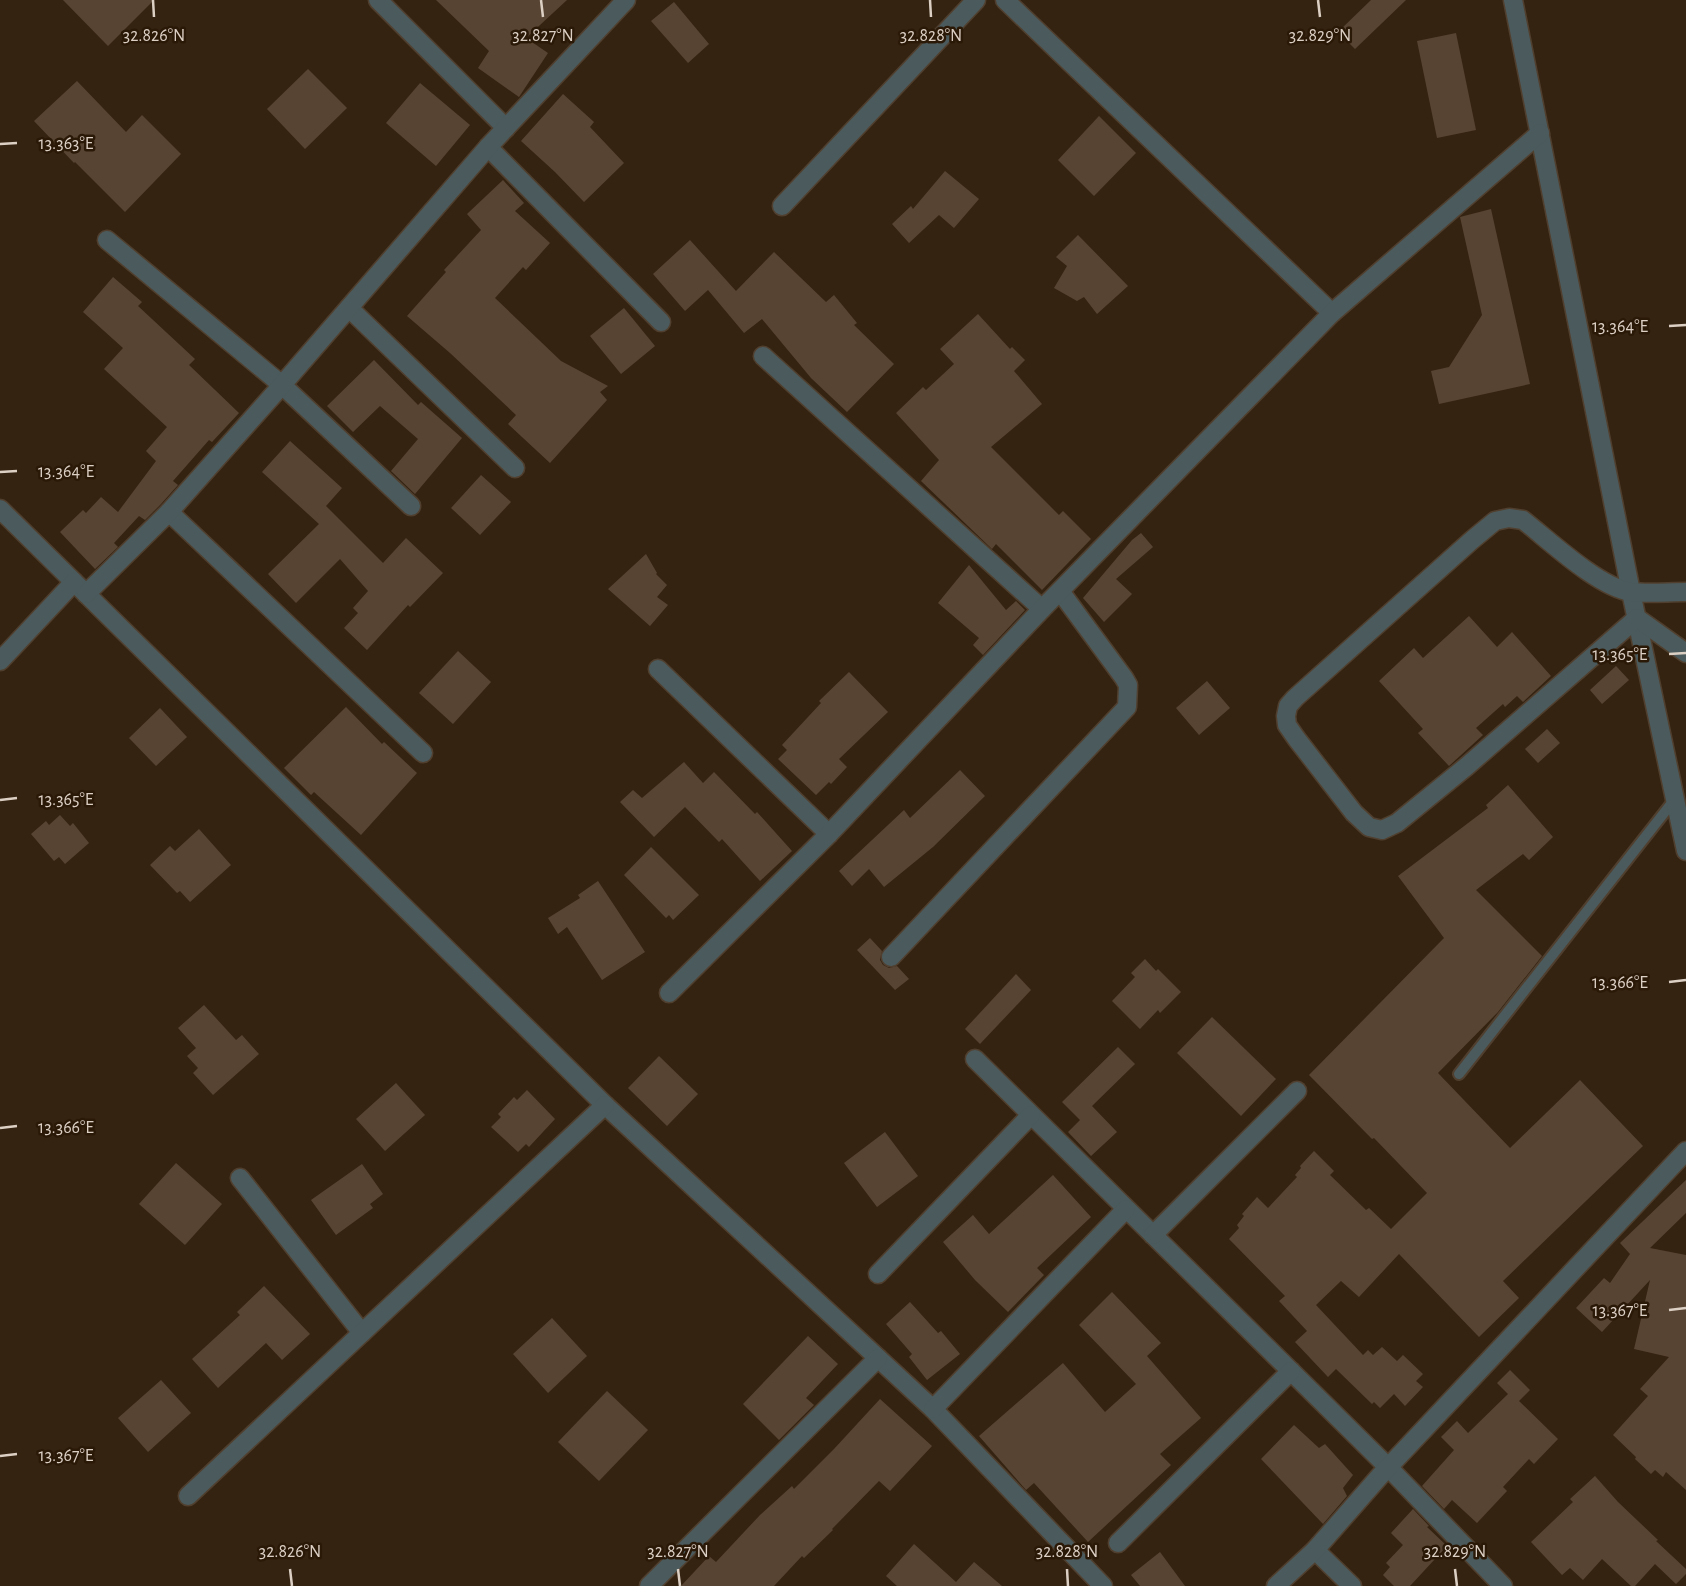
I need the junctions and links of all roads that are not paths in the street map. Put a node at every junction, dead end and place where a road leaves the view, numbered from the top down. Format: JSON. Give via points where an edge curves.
{"nodes":[{"id":1,"x":378,"y":0,"type":"edge"},
{"id":2,"x":626,"y":0,"type":"edge"},
{"id":3,"x":976,"y":0,"type":"edge"},
{"id":4,"x":1005,"y":0,"type":"edge"},
{"id":5,"x":1514,"y":0,"type":"edge"},
{"id":6,"x":506,"y":128,"type":"junction"},
{"id":7,"x":1540,"y":133,"type":"junction"},
{"id":8,"x":488,"y":147,"type":"junction"},
{"id":9,"x":782,"y":206,"type":"dead end"},
{"id":10,"x":107,"y":240,"type":"dead end"},
{"id":11,"x":349,"y":308,"type":"junction"},
{"id":12,"x":1332,"y":313,"type":"junction"},
{"id":13,"x":661,"y":322,"type":"dead end"},
{"id":14,"x":763,"y":356,"type":"dead end"},
{"id":15,"x":282,"y":385,"type":"junction"},
{"id":16,"x":515,"y":468,"type":"dead end"},
{"id":17,"x":411,"y":506,"type":"dead end"},
{"id":18,"x":0,"y":509,"type":"edge"},
{"id":19,"x":169,"y":512,"type":"junction"},
{"id":20,"x":80,"y":588,"type":"junction"},
{"id":21,"x":1060,"y":591,"type":"junction"},
{"id":22,"x":1631,"y":592,"type":"junction"},
{"id":23,"x":1686,"y":592,"type":"edge"},
{"id":24,"x":1042,"y":609,"type":"junction"},
{"id":25,"x":1637,"y":618,"type":"junction"},
{"id":26,"x":1686,"y":653,"type":"edge"},
{"id":27,"x":0,"y":661,"type":"edge"},
{"id":28,"x":658,"y":669,"type":"dead end"},
{"id":29,"x":423,"y":753,"type":"dead end"},
{"id":30,"x":1675,"y":799,"type":"junction"},
{"id":31,"x":829,"y":834,"type":"junction"},
{"id":32,"x":1686,"y":851,"type":"edge"},
{"id":33,"x":891,"y":957,"type":"dead end"},
{"id":34,"x":669,"y":993,"type":"dead end"},
{"id":35,"x":975,"y":1059,"type":"dead end"},
{"id":36,"x":1459,"y":1074,"type":"dead end"},
{"id":37,"x":1297,"y":1091,"type":"dead end"},
{"id":38,"x":604,"y":1105,"type":"junction"},
{"id":39,"x":1031,"y":1115,"type":"junction"},
{"id":40,"x":1686,"y":1151,"type":"edge"},
{"id":41,"x":240,"y":1178,"type":"dead end"},
{"id":42,"x":1126,"y":1209,"type":"junction"},
{"id":43,"x":1153,"y":1235,"type":"junction"},
{"id":44,"x":878,"y":1275,"type":"dead end"},
{"id":45,"x":362,"y":1333,"type":"junction"},
{"id":46,"x":878,"y":1358,"type":"junction"},
{"id":47,"x":1291,"y":1371,"type":"junction"},
{"id":48,"x":933,"y":1409,"type":"junction"},
{"id":49,"x":1390,"y":1468,"type":"junction"},
{"id":50,"x":188,"y":1496,"type":"dead end"},
{"id":51,"x":1118,"y":1543,"type":"dead end"},
{"id":52,"x":1315,"y":1550,"type":"junction"},
{"id":53,"x":649,"y":1586,"type":"edge"},
{"id":54,"x":1103,"y":1586,"type":"edge"},
{"id":55,"x":1276,"y":1586,"type":"edge"},
{"id":56,"x":1352,"y":1586,"type":"edge"},
{"id":57,"x":1503,"y":1586,"type":"edge"}],
"edges":[{"from":1,"to":6,"type":"street"},
{"from":2,"to":6,"type":"street"},
{"from":3,"to":9,"type":"street"},
{"from":4,"to":12,"type":"street"},
{"from":5,"to":7,"type":"street"},
{"from":6,"to":8,"type":"street"},
{"from":7,"to":12,"type":"street"},
{"from":7,"to":22,"type":"street"},
{"from":8,"to":11,"type":"street"},
{"from":8,"to":13,"type":"street"},
{"from":10,"to":15,"type":"street"},
{"from":11,"to":15,"type":"street"},
{"from":11,"to":16,"type":"street"},
{"from":12,"to":21,"type":"street"},
{"from":14,"to":24,"type":"street"},
{"from":15,"to":17,"type":"street"},
{"from":15,"to":19,"type":"street"},
{"from":18,"to":20,"type":"street"},
{"from":19,"to":20,"type":"street"},
{"from":19,"to":29,"type":"street"},
{"from":20,"to":27,"type":"street"},
{"from":20,"to":38,"type":"street"},
{"from":21,"to":24,"type":"street"},
{"from":21,"to":33,"type":"street","via":[[1124,678],[1127,707]]},
{"from":22,"to":23,"type":"street"},
{"from":22,"to":25,"type":"street"},
{"from":22,"to":25,"type":"street","via":[[1593,575],[1522,520],[1496,521],[1295,698],[1287,706],[1287,725],[1354,813],[1369,827],[1382,830],[1457,774]]},
{"from":24,"to":31,"type":"street"},
{"from":25,"to":26,"type":"street"},
{"from":25,"to":30,"type":"street"},
{"from":28,"to":31,"type":"street"},
{"from":30,"to":32,"type":"street"},
{"from":30,"to":36,"type":"lane"},
{"from":31,"to":34,"type":"street"},
{"from":35,"to":39,"type":"street"},
{"from":37,"to":43,"type":"street"},
{"from":38,"to":45,"type":"street"},
{"from":38,"to":46,"type":"street"},
{"from":39,"to":42,"type":"street"},
{"from":39,"to":44,"type":"street"},
{"from":40,"to":49,"type":"street"},
{"from":41,"to":45,"type":"street"},
{"from":42,"to":43,"type":"street"},
{"from":42,"to":48,"type":"street"},
{"from":43,"to":47,"type":"street"},
{"from":45,"to":50,"type":"street"},
{"from":46,"to":48,"type":"street"},
{"from":46,"to":53,"type":"street"},
{"from":47,"to":49,"type":"street"},
{"from":47,"to":51,"type":"street"},
{"from":48,"to":54,"type":"street"},
{"from":49,"to":52,"type":"street"},
{"from":49,"to":57,"type":"street"},
{"from":52,"to":55,"type":"street"},
{"from":52,"to":56,"type":"street"}]}
